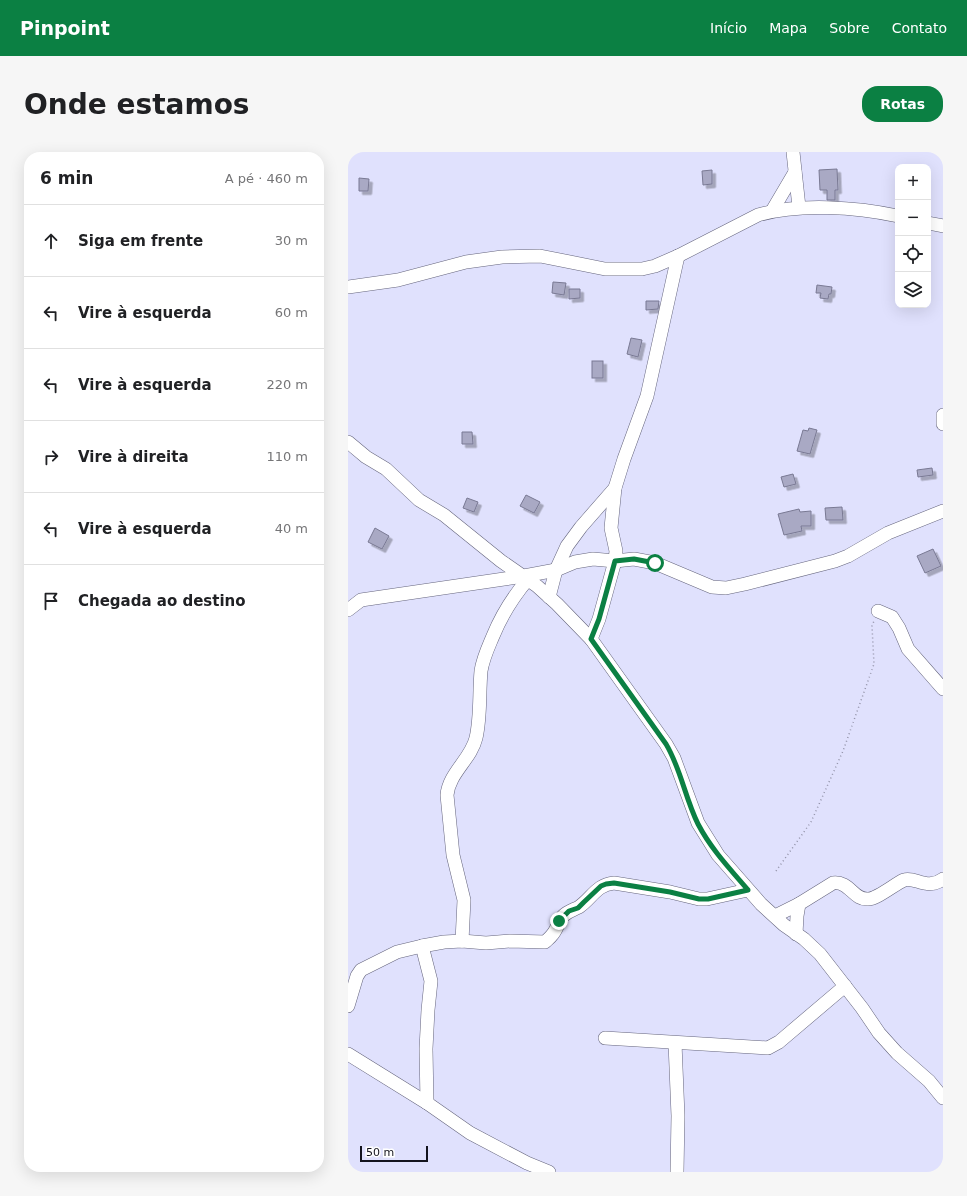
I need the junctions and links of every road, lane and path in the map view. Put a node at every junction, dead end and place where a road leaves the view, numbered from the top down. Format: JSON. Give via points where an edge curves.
{"nodes":[{"id":1,"x":793,"y":152,"type":"edge"},
{"id":2,"x":795,"y":172,"type":"junction"},
{"id":3,"x":799,"y":207,"type":"junction"},
{"id":4,"x":772,"y":211,"type":"junction"},
{"id":5,"x":895,"y":215,"type":"edge"},
{"id":6,"x":931,"y":224,"type":"edge"},
{"id":7,"x":943,"y":226,"type":"edge"},
{"id":8,"x":678,"y":256,"type":"junction"},
{"id":9,"x":348,"y":287,"type":"edge"},
{"id":10,"x":943,"y":415,"type":"edge"},
{"id":11,"x":943,"y":424,"type":"edge"},
{"id":12,"x":348,"y":442,"type":"edge"},
{"id":13,"x":615,"y":488,"type":"junction"},
{"id":14,"x":943,"y":511,"type":"edge"},
{"id":15,"x":615,"y":561,"type":"junction"},
{"id":16,"x":556,"y":570,"type":"junction"},
{"id":17,"x":526,"y":578,"type":"junction"},
{"id":18,"x":550,"y":597,"type":"junction"},
{"id":19,"x":348,"y":610,"type":"edge"},
{"id":20,"x":878,"y":612,"type":"joint"},
{"id":21,"x":591,"y":639,"type":"junction"},
{"id":22,"x":943,"y":689,"type":"edge"},
{"id":23,"x":776,"y":871,"type":"dead end"},
{"id":24,"x":943,"y":879,"type":"edge"},
{"id":25,"x":748,"y":890,"type":"junction"},
{"id":26,"x":799,"y":904,"type":"junction"},
{"id":27,"x":775,"y":916,"type":"junction"},
{"id":28,"x":796,"y":934,"type":"junction"},
{"id":29,"x":462,"y":941,"type":"junction"},
{"id":30,"x":422,"y":946,"type":"junction"},
{"id":31,"x":845,"y":986,"type":"junction"},
{"id":32,"x":348,"y":1006,"type":"edge"},
{"id":33,"x":605,"y":1038,"type":"dead end"},
{"id":34,"x":675,"y":1043,"type":"junction"},
{"id":35,"x":348,"y":1054,"type":"edge"},
{"id":36,"x":943,"y":1098,"type":"edge"},
{"id":37,"x":427,"y":1103,"type":"junction"},
{"id":38,"x":549,"y":1172,"type":"edge"},
{"id":39,"x":677,"y":1172,"type":"edge"}],
"edges":[{"from":1,"to":2,"type":"street"},
{"from":2,"to":3,"type":"street"},
{"from":2,"to":4,"type":"street"},
{"from":3,"to":4,"type":"street"},
{"from":3,"to":5,"type":"street","via":[[863,210]]},
{"from":4,"to":8,"type":"street","via":[[741,223]]},
{"from":6,"to":7,"type":"street"},
{"from":8,"to":9,"type":"street","via":[[655,266],[625,270],[605,269],[540,256],[502,257],[466,262],[398,280]]},
{"from":8,"to":13,"type":"street","via":[[647,396]]},
{"from":10,"to":11,"type":"street"},
{"from":12,"to":17,"type":"street","via":[[386,469],[419,500],[444,515]]},
{"from":13,"to":15,"type":"street","via":[[610,528],[616,551]]},
{"from":13,"to":16,"type":"street","via":[[573,536]]},
{"from":14,"to":15,"type":"street","via":[[888,533],[835,561],[726,588],[712,587],[655,563],[634,559]]},
{"from":15,"to":16,"type":"street","via":[[593,559],[575,562]]},
{"from":15,"to":21,"type":"street"},
{"from":16,"to":17,"type":"street"},
{"from":16,"to":18,"type":"street"},
{"from":17,"to":18,"type":"street"},
{"from":17,"to":19,"type":"street","via":[[373,597],[361,600]]},
{"from":17,"to":29,"type":"street","via":[[508,605],[485,653],[481,670],[476,738],[448,788],[454,856],[464,900]]},
{"from":18,"to":21,"type":"street"},
{"from":20,"to":22,"type":"street","via":[[892,618],[908,649]]},
{"from":20,"to":23,"type":"path","via":[[872,626],[874,664],[843,751],[811,822]]},
{"from":21,"to":25,"type":"street","via":[[666,744],[674,758],[698,823],[718,855]]},
{"from":24,"to":26,"type":"street","via":[[934,884],[904,880],[869,899],[862,898],[845,885],[833,883]]},
{"from":25,"to":27,"type":"street"},
{"from":25,"to":29,"type":"street","via":[[699,899],[670,892],[606,884],[578,908],[564,915],[545,942],[510,941],[486,944]]},
{"from":26,"to":27,"type":"street"},
{"from":26,"to":28,"type":"street"},
{"from":27,"to":28,"type":"street"},
{"from":28,"to":31,"type":"street","via":[[820,954]]},
{"from":29,"to":30,"type":"street"},
{"from":30,"to":32,"type":"street","via":[[397,952],[361,970]]},
{"from":30,"to":37,"type":"street","via":[[431,981],[426,1049]]},
{"from":31,"to":34,"type":"street","via":[[779,1042],[768,1048]]},
{"from":31,"to":36,"type":"street","via":[[879,1033]]},
{"from":33,"to":34,"type":"street"},
{"from":34,"to":39,"type":"street"},
{"from":35,"to":37,"type":"street"},
{"from":37,"to":38,"type":"street","via":[[470,1133]]}]}
